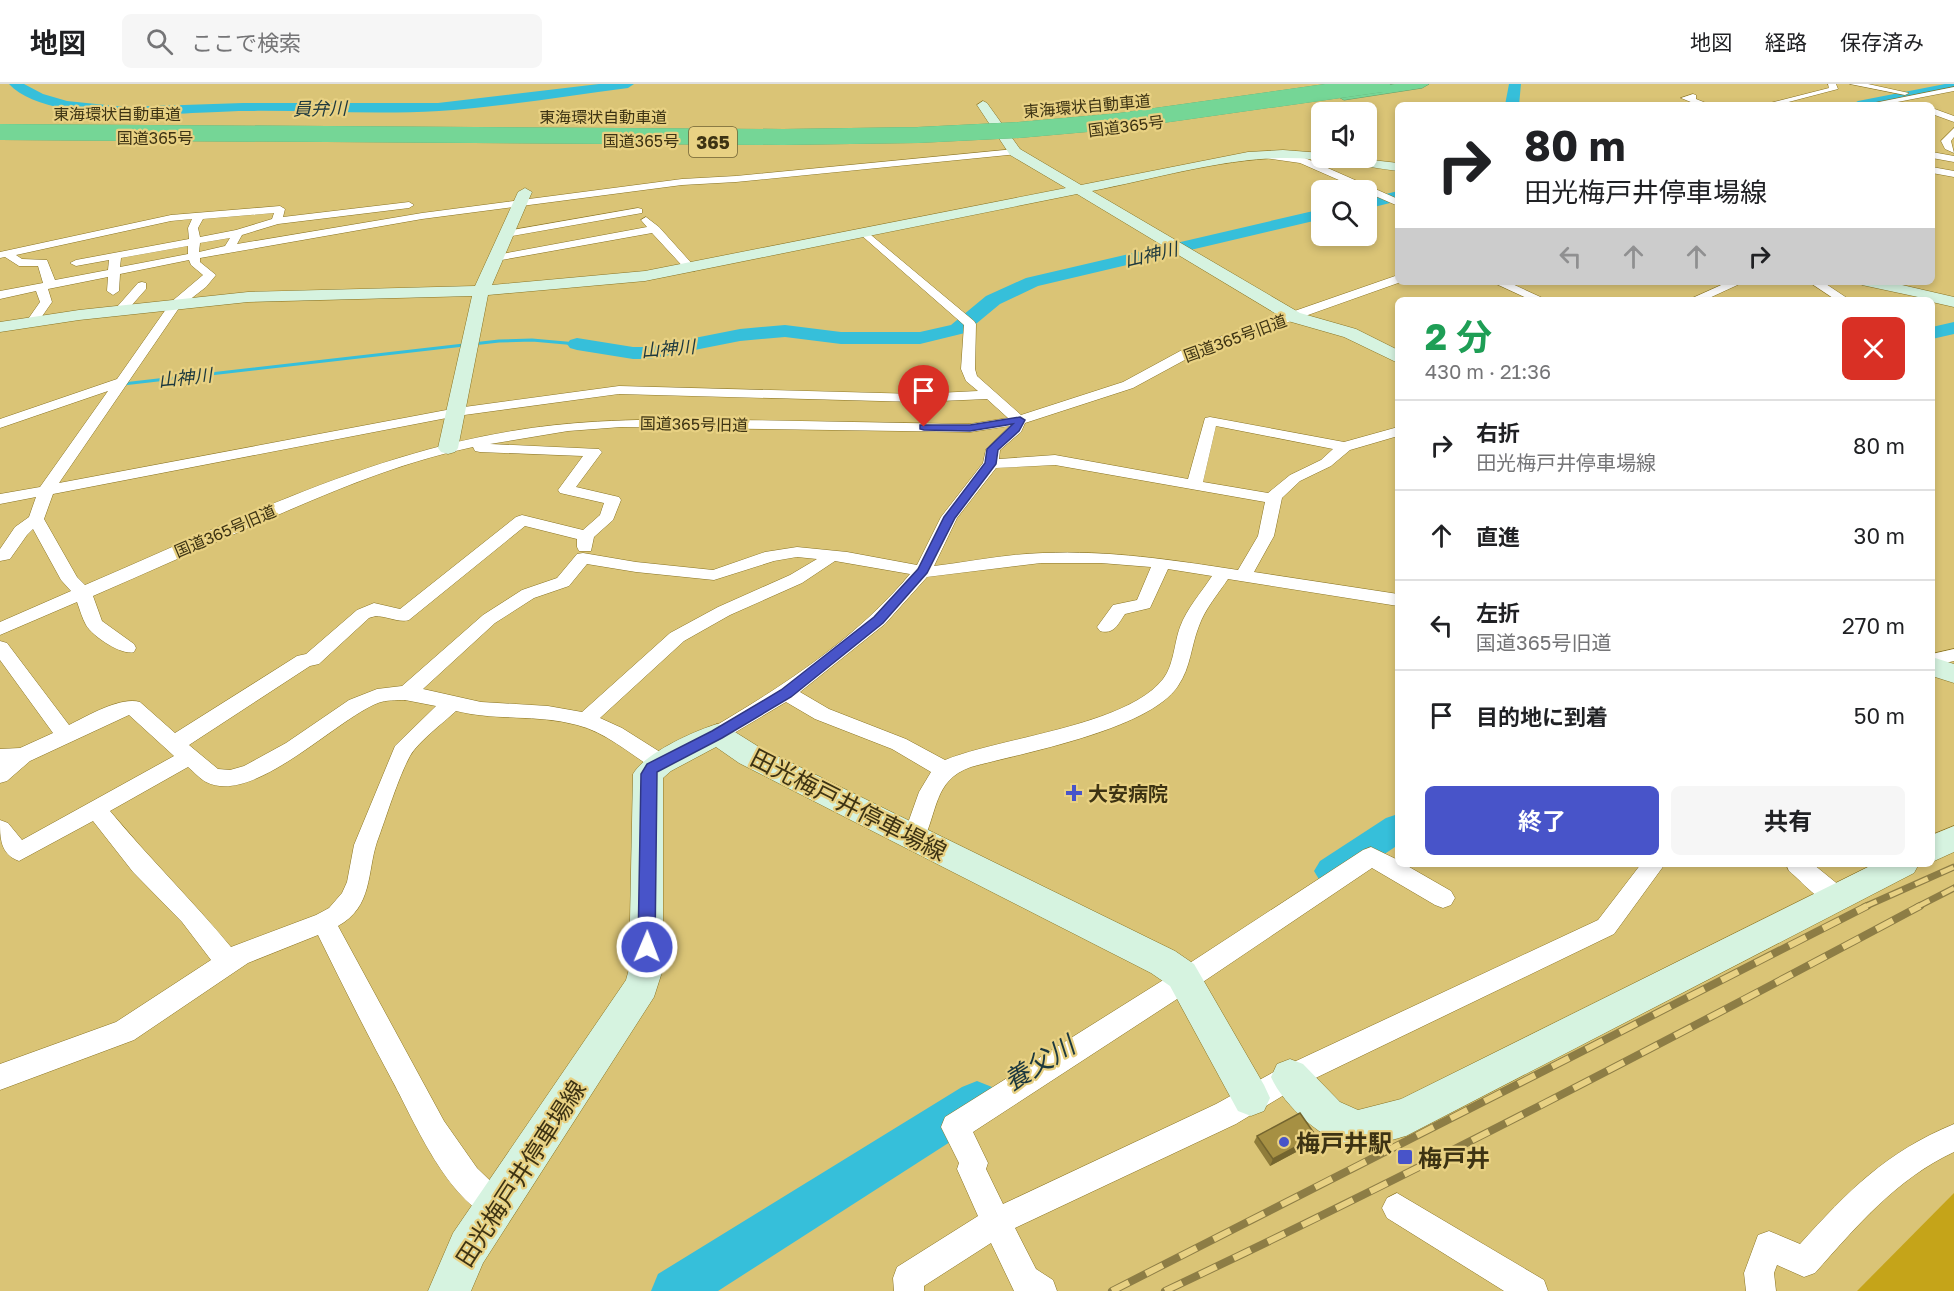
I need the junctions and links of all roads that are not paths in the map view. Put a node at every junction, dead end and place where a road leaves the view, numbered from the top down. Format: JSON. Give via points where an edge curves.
{"nodes":[{"id":1,"x":1368,"y":84,"type":"edge"},
{"id":2,"x":1382,"y":84,"type":"edge"},
{"id":3,"x":1422,"y":84,"type":"edge"},
{"id":4,"x":1832,"y":84,"type":"edge"},
{"id":5,"x":1854,"y":84,"type":"edge"},
{"id":6,"x":1954,"y":90,"type":"edge"},
{"id":7,"x":1932,"y":93,"type":"junction"},
{"id":8,"x":1693,"y":97,"type":"dead end"},
{"id":9,"x":1913,"y":98,"type":"edge"},
{"id":10,"x":1954,"y":100,"type":"edge"},
{"id":11,"x":1698,"y":102,"type":"edge"},
{"id":12,"x":1779,"y":102,"type":"edge"},
{"id":13,"x":1883,"y":102,"type":"edge"},
{"id":14,"x":983,"y":105,"type":"dead end"},
{"id":15,"x":1935,"y":112,"type":"edge"},
{"id":16,"x":1954,"y":119,"type":"edge"},
{"id":17,"x":0,"y":130,"type":"edge"},
{"id":18,"x":1954,"y":131,"type":"edge"},
{"id":19,"x":1001,"y":133,"type":"junction"},
{"id":20,"x":0,"y":137,"type":"edge"},
{"id":21,"x":1949,"y":146,"type":"edge"},
{"id":22,"x":1015,"y":152,"type":"junction"},
{"id":23,"x":1262,"y":154,"type":"junction"},
{"id":24,"x":1311,"y":156,"type":"edge"},
{"id":25,"x":1935,"y":156,"type":"edge"},
{"id":26,"x":1954,"y":159,"type":"edge"},
{"id":27,"x":1377,"y":164,"type":"edge"},
{"id":28,"x":1395,"y":167,"type":"edge"},
{"id":29,"x":1935,"y":172,"type":"edge"},
{"id":30,"x":1954,"y":174,"type":"edge"},
{"id":31,"x":682,"y":182,"type":"junction"},
{"id":32,"x":1080,"y":190,"type":"junction"},
{"id":33,"x":519,"y":200,"type":"junction"},
{"id":34,"x":631,"y":200,"type":"junction"},
{"id":35,"x":426,"y":202,"type":"dead end"},
{"id":36,"x":1395,"y":202,"type":"edge"},
{"id":37,"x":591,"y":207,"type":"junction"},
{"id":38,"x":200,"y":214,"type":"junction"},
{"id":39,"x":553,"y":216,"type":"junction"},
{"id":40,"x":277,"y":221,"type":"junction"},
{"id":41,"x":655,"y":229,"type":"junction"},
{"id":42,"x":238,"y":233,"type":"junction"},
{"id":43,"x":865,"y":233,"type":"junction"},
{"id":44,"x":614,"y":236,"type":"junction"},
{"id":45,"x":195,"y":240,"type":"junction"},
{"id":46,"x":505,"y":243,"type":"junction"},
{"id":47,"x":572,"y":244,"type":"junction"},
{"id":48,"x":229,"y":249,"type":"junction"},
{"id":49,"x":118,"y":252,"type":"junction"},
{"id":50,"x":3,"y":254,"type":"edge"},
{"id":51,"x":193,"y":256,"type":"junction"},
{"id":52,"x":76,"y":263,"type":"dead end"},
{"id":53,"x":691,"y":269,"type":"junction"},
{"id":54,"x":112,"y":271,"type":"junction"},
{"id":55,"x":1395,"y":280,"type":"edge"},
{"id":56,"x":1505,"y":285,"type":"edge"},
{"id":57,"x":1731,"y":285,"type":"edge"},
{"id":58,"x":1820,"y":285,"type":"edge"},
{"id":59,"x":1881,"y":285,"type":"edge"},
{"id":60,"x":45,"y":286,"type":"junction"},
{"id":61,"x":142,"y":286,"type":"dead end"},
{"id":62,"x":113,"y":291,"type":"dead end"},
{"id":63,"x":481,"y":291,"type":"junction"},
{"id":64,"x":0,"y":295,"type":"edge"},
{"id":65,"x":1534,"y":297,"type":"edge"},
{"id":66,"x":1701,"y":297,"type":"edge"},
{"id":67,"x":1839,"y":297,"type":"edge"},
{"id":68,"x":1932,"y":297,"type":"edge"},
{"id":69,"x":1935,"y":298,"type":"edge"},
{"id":70,"x":1954,"y":302,"type":"edge"},
{"id":71,"x":176,"y":305,"type":"junction"},
{"id":72,"x":120,"y":311,"type":"junction"},
{"id":73,"x":1294,"y":317,"type":"junction"},
{"id":74,"x":32,"y":322,"type":"junction"},
{"id":75,"x":0,"y":327,"type":"edge"},
{"id":76,"x":1395,"y":356,"type":"edge"},
{"id":77,"x":123,"y":381,"type":"junction"},
{"id":78,"x":989,"y":395,"type":"junction"},
{"id":79,"x":457,"y":412,"type":"junction"},
{"id":80,"x":1020,"y":420,"type":"junction"},
{"id":81,"x":0,"y":424,"type":"edge"},
{"id":82,"x":1395,"y":431,"type":"edge"},
{"id":83,"x":457,"y":446,"type":"junction"},
{"id":84,"x":1345,"y":447,"type":"junction"},
{"id":85,"x":991,"y":464,"type":"junction"},
{"id":86,"x":1194,"y":484,"type":"junction"},
{"id":87,"x":46,"y":490,"type":"junction"},
{"id":88,"x":0,"y":499,"type":"edge"},
{"id":89,"x":1273,"y":499,"type":"junction"},
{"id":90,"x":36,"y":519,"type":"junction"},
{"id":91,"x":586,"y":536,"type":"junction"},
{"id":92,"x":832,"y":555,"type":"junction"},
{"id":93,"x":0,"y":556,"type":"edge"},
{"id":94,"x":584,"y":558,"type":"junction"},
{"id":95,"x":1162,"y":563,"type":"junction"},
{"id":96,"x":923,"y":570,"type":"junction"},
{"id":97,"x":1233,"y":574,"type":"junction"},
{"id":98,"x":83,"y":593,"type":"junction"},
{"id":99,"x":1395,"y":600,"type":"edge"},
{"id":100,"x":1106,"y":627,"type":"dead end"},
{"id":101,"x":0,"y":628,"type":"edge"},
{"id":102,"x":0,"y":647,"type":"edge"},
{"id":103,"x":127,"y":648,"type":"dead end"},
{"id":104,"x":1954,"y":655,"type":"edge"},
{"id":105,"x":1935,"y":659,"type":"edge"},
{"id":106,"x":1935,"y":667,"type":"edge"},
{"id":107,"x":1954,"y":674,"type":"edge"},
{"id":108,"x":407,"y":693,"type":"junction"},
{"id":109,"x":786,"y":693,"type":"junction"},
{"id":110,"x":452,"y":704,"type":"junction"},
{"id":111,"x":585,"y":720,"type":"junction"},
{"id":112,"x":65,"y":734,"type":"junction"},
{"id":113,"x":717,"y":734,"type":"junction"},
{"id":114,"x":182,"y":750,"type":"junction"},
{"id":115,"x":23,"y":756,"type":"junction"},
{"id":116,"x":0,"y":757,"type":"edge"},
{"id":117,"x":661,"y":763,"type":"junction"},
{"id":118,"x":945,"y":770,"type":"junction"},
{"id":119,"x":0,"y":776,"type":"edge"},
{"id":120,"x":96,"y":809,"type":"junction"},
{"id":121,"x":0,"y":829,"type":"edge"},
{"id":122,"x":914,"y":837,"type":"junction"},
{"id":123,"x":1954,"y":838,"type":"edge"},
{"id":124,"x":1935,"y":848,"type":"edge"},
{"id":125,"x":1652,"y":867,"type":"edge"},
{"id":126,"x":1801,"y":867,"type":"edge"},
{"id":127,"x":1897,"y":867,"type":"edge"},
{"id":128,"x":1837,"y":897,"type":"junction"},
{"id":129,"x":1443,"y":898,"type":"dead end"},
{"id":130,"x":324,"y":922,"type":"junction"},
{"id":131,"x":228,"y":962,"type":"junction"},
{"id":132,"x":1177,"y":972,"type":"junction"},
{"id":133,"x":1290,"y":1077,"type":"junction"},
{"id":134,"x":1,"y":1079,"type":"edge"},
{"id":135,"x":1251,"y":1098,"type":"junction"},
{"id":136,"x":1954,"y":1138,"type":"edge"},
{"id":137,"x":495,"y":1205,"type":"junction"},
{"id":138,"x":1397,"y":1208,"type":"dead end"},
{"id":139,"x":996,"y":1222,"type":"junction"},
{"id":140,"x":449,"y":1291,"type":"edge"},
{"id":141,"x":909,"y":1291,"type":"edge"},
{"id":142,"x":1042,"y":1291,"type":"edge"},
{"id":143,"x":1533,"y":1291,"type":"edge"},
{"id":144,"x":1761,"y":1291,"type":"edge"}],
"edges":[{"from":1,"to":19,"type":"highway","name":"国道365号","number":"365"},
{"from":2,"to":17,"type":"highway","name":"東海環状自動車道","bridge":true,"via":[[1120,121],[918,135]]},
{"from":3,"to":19,"type":"highway","name":"国道365号","number":"365","via":[[1163,122]]},
{"from":4,"to":12,"type":"street","via":[[1834,89]]},
{"from":5,"to":9,"type":"street"},
{"from":6,"to":7,"type":"street"},
{"from":7,"to":9,"type":"street"},
{"from":7,"to":10,"type":"street"},
{"from":8,"to":11,"type":"street","via":[[1685,98]]},
{"from":9,"to":13,"type":"street"},
{"from":14,"to":19,"type":"street"},
{"from":15,"to":16,"type":"street"},
{"from":17,"to":19,"type":"highway","name":"国道365号","number":"365"},
{"from":18,"to":21,"type":"street","via":[[1946,141]]},
{"from":19,"to":20,"type":"highway","name":"国道365号","number":"365","via":[[916,141],[782,142]]},
{"from":19,"to":22,"type":"street"},
{"from":22,"to":31,"type":"street"},
{"from":22,"to":32,"type":"street"},
{"from":23,"to":24,"type":"street"},
{"from":23,"to":32,"type":"street"},
{"from":23,"to":36,"type":"street","via":[[1302,160]]},
{"from":25,"to":26,"type":"street"},
{"from":27,"to":28,"type":"street"},
{"from":29,"to":30,"type":"street"},
{"from":31,"to":33,"type":"street"},
{"from":31,"to":34,"type":"street"},
{"from":32,"to":43,"type":"street"},
{"from":32,"to":73,"type":"street"},
{"from":33,"to":37,"type":"street"},
{"from":33,"to":39,"type":"street"},
{"from":33,"to":46,"type":"street"},
{"from":33,"to":48,"type":"street"},
{"from":34,"to":37,"type":"street"},
{"from":34,"to":37,"type":"street"},
{"from":34,"to":41,"type":"street"},
{"from":35,"to":40,"type":"street"},
{"from":37,"to":39,"type":"street"},
{"from":37,"to":44,"type":"street"},
{"from":38,"to":40,"type":"street","via":[[280,209]]},
{"from":38,"to":45,"type":"street","via":[[192,228]]},
{"from":38,"to":50,"type":"street"},
{"from":39,"to":46,"type":"street"},
{"from":39,"to":47,"type":"street"},
{"from":40,"to":42,"type":"street"},
{"from":41,"to":44,"type":"street"},
{"from":41,"to":53,"type":"street"},
{"from":42,"to":45,"type":"street"},
{"from":42,"to":48,"type":"street"},
{"from":43,"to":53,"type":"street"},
{"from":43,"to":78,"type":"street","via":[[967,321],[968,369],[971,378]]},
{"from":44,"to":47,"type":"street"},
{"from":45,"to":49,"type":"street"},
{"from":45,"to":51,"type":"street"},
{"from":46,"to":47,"type":"street"},
{"from":46,"to":63,"type":"street"},
{"from":48,"to":51,"type":"street"},
{"from":49,"to":52,"type":"street"},
{"from":49,"to":54,"type":"street"},
{"from":50,"to":60,"type":"street","via":[[19,263],[43,262]]},
{"from":51,"to":54,"type":"street"},
{"from":51,"to":71,"type":"street","via":[[195,263],[210,275]]},
{"from":53,"to":63,"type":"street"},
{"from":54,"to":60,"type":"street"},
{"from":54,"to":62,"type":"street"},
{"from":55,"to":73,"type":"street","name":"国道365号旧道"},
{"from":56,"to":65,"type":"street"},
{"from":57,"to":66,"type":"street"},
{"from":58,"to":67,"type":"street"},
{"from":59,"to":68,"type":"street"},
{"from":60,"to":64,"type":"street"},
{"from":60,"to":74,"type":"street","via":[[46,302]]},
{"from":61,"to":72,"type":"street"},
{"from":63,"to":71,"type":"street","via":[[272,296]]},
{"from":63,"to":79,"type":"street"},
{"from":69,"to":70,"type":"street"},
{"from":71,"to":72,"type":"street"},
{"from":71,"to":77,"type":"street"},
{"from":72,"to":74,"type":"street"},
{"from":73,"to":76,"type":"street","via":[[1350,333]]},
{"from":73,"to":80,"type":"street","name":"国道365号旧道","via":[[1187,353],[1128,385]]},
{"from":74,"to":75,"type":"street"},
{"from":77,"to":81,"type":"street"},
{"from":77,"to":87,"type":"street"},
{"from":78,"to":79,"type":"street","via":[[917,399],[619,390]]},
{"from":78,"to":80,"type":"street"},
{"from":79,"to":83,"type":"street"},
{"from":79,"to":87,"type":"street"},
{"from":80,"to":83,"type":"street","name":"国道365号旧道","via":[[970,428],[621,423],[568,427]]},
{"from":80,"to":85,"type":"street","via":[[1016,429],[993,449]]},
{"from":82,"to":84,"type":"street"},
{"from":83,"to":91,"type":"street","via":[[594,452],[566,490],[613,500],[607,517]]},
{"from":83,"to":98,"type":"street","name":"国道365号旧道","via":[[335,484]]},
{"from":84,"to":86,"type":"street","via":[[1210,421]]},
{"from":84,"to":89,"type":"street","via":[[1326,463],[1295,478]]},
{"from":85,"to":86,"type":"street","via":[[1055,460]]},
{"from":85,"to":96,"type":"street","via":[[950,517]]},
{"from":86,"to":89,"type":"street"},
{"from":87,"to":88,"type":"street"},
{"from":87,"to":90,"type":"street"},
{"from":89,"to":97,"type":"street","via":[[1266,536]]},
{"from":90,"to":93,"type":"street"},
{"from":90,"to":98,"type":"street","via":[[70,580]]},
{"from":91,"to":94,"type":"street"},
{"from":91,"to":114,"type":"street","via":[[522,520],[403,616],[374,609],[363,614],[312,659]]},
{"from":92,"to":94,"type":"street","via":[[781,554],[714,574]]},
{"from":92,"to":96,"type":"street"},
{"from":92,"to":111,"type":"street","via":[[796,579],[677,637]]},
{"from":94,"to":108,"type":"street","via":[[563,582],[528,594],[489,620]]},
{"from":95,"to":96,"type":"street","via":[[1059,557]]},
{"from":95,"to":97,"type":"street"},
{"from":95,"to":100,"type":"street","via":[[1144,604],[1119,609]]},
{"from":96,"to":109,"type":"street","via":[[879,620]]},
{"from":97,"to":99,"type":"street"},
{"from":97,"to":118,"type":"street","via":[[1193,618],[1174,680],[1149,702],[1106,721]]},
{"from":98,"to":101,"type":"street","name":"国道365号旧道"},
{"from":98,"to":103,"type":"street","via":[[94,624]]},
{"from":102,"to":112,"type":"street"},
{"from":104,"to":105,"type":"street"},
{"from":106,"to":107,"type":"street"},
{"from":108,"to":110,"type":"street"},
{"from":108,"to":114,"type":"street","via":[[372,698],[265,766],[238,778],[213,776]]},
{"from":109,"to":113,"type":"street"},
{"from":109,"to":118,"type":"street","via":[[822,714],[899,744]]},
{"from":110,"to":111,"type":"street"},
{"from":110,"to":130,"type":"street","via":[[402,751],[365,845],[356,891],[337,915]]},
{"from":111,"to":117,"type":"street"},
{"from":112,"to":114,"type":"street","via":[[133,707]]},
{"from":112,"to":115,"type":"street"},
{"from":113,"to":117,"type":"street"},
{"from":113,"to":122,"type":"street","name":"田光梅戸井停車場線","via":[[749,755]]},
{"from":114,"to":120,"type":"street"},
{"from":115,"to":116,"type":"street"},
{"from":115,"to":119,"type":"street"},
{"from":117,"to":137,"type":"street","name":"田光梅戸井停車場線","via":[[648,774],[646,969],[642,986]]},
{"from":118,"to":122,"type":"street","via":[[935,783]]},
{"from":120,"to":121,"type":"street","via":[[19,852]]},
{"from":120,"to":131,"type":"street"},
{"from":122,"to":132,"type":"street","name":"田光梅戸井停車場線"},
{"from":123,"to":124,"type":"street"},
{"from":125,"to":133,"type":"street","via":[[1606,927]]},
{"from":126,"to":128,"type":"street"},
{"from":127,"to":128,"type":"street"},
{"from":128,"to":133,"type":"street","via":[[1406,1117],[1357,1129],[1326,1115]]},
{"from":129,"to":132,"type":"street","via":[[1371,856]]},
{"from":130,"to":131,"type":"street"},
{"from":130,"to":137,"type":"street","via":[[439,1141]]},
{"from":131,"to":134,"type":"street","via":[[125,1031]]},
{"from":132,"to":135,"type":"street"},
{"from":132,"to":139,"type":"street","via":[[955,1126]]},
{"from":133,"to":135,"type":"street"},
{"from":135,"to":139,"type":"street","via":[[1226,1114]]},
{"from":136,"to":144,"type":"street","via":[[1897,1168],[1804,1262],[1769,1246],[1760,1273]]},
{"from":137,"to":140,"type":"street","name":"田光梅戸井停車場線","via":[[456,1270]]},
{"from":138,"to":143,"type":"street"},
{"from":139,"to":141,"type":"street","via":[[908,1278]]},
{"from":139,"to":142,"type":"street","via":[[1024,1280]]}]}
